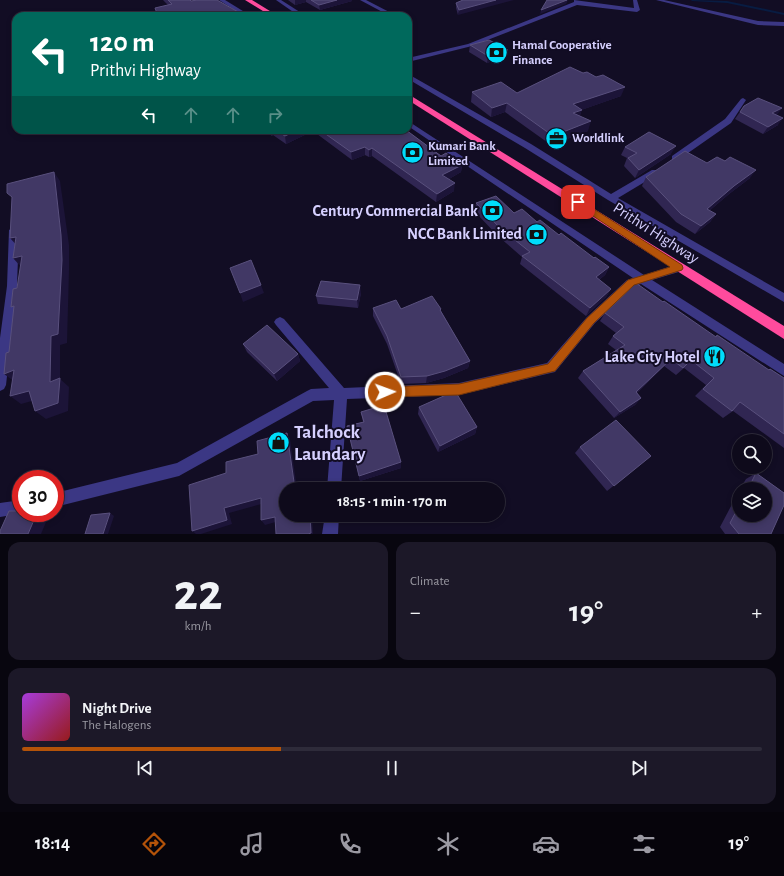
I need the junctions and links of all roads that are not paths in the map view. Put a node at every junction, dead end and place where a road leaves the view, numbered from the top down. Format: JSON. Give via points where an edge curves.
{"nodes":[{"id":1,"x":221,"y":0,"type":"edge"},
{"id":2,"x":248,"y":0,"type":"edge"},
{"id":3,"x":280,"y":0,"type":"edge"},
{"id":4,"x":362,"y":0,"type":"edge"},
{"id":5,"x":635,"y":0,"type":"edge"},
{"id":6,"x":658,"y":0,"type":"edge"},
{"id":7,"x":576,"y":2,"type":"edge"},
{"id":8,"x":241,"y":12,"type":"edge"},
{"id":9,"x":268,"y":12,"type":"edge"},
{"id":10,"x":297,"y":12,"type":"edge"},
{"id":11,"x":386,"y":12,"type":"edge"},
{"id":12,"x":784,"y":24,"type":"edge"},
{"id":13,"x":412,"y":59,"type":"edge"},
{"id":14,"x":412,"y":78,"type":"edge"},
{"id":15,"x":412,"y":98,"type":"edge"},
{"id":16,"x":743,"y":100,"type":"dead end"},
{"id":17,"x":412,"y":126,"type":"edge"},
{"id":18,"x":610,"y":198,"type":"junction"},
{"id":19,"x":14,"y":223,"type":"edge"},
{"id":20,"x":678,"y":268,"type":"junction"},
{"id":21,"x":642,"y":279,"type":"junction"},
{"id":22,"x":784,"y":298,"type":"edge"},
{"id":23,"x":280,"y":322,"type":"dead end"},
{"id":24,"x":784,"y":333,"type":"edge"},
{"id":25,"x":784,"y":371,"type":"edge"},
{"id":26,"x":0,"y":385,"type":"edge"},
{"id":27,"x":341,"y":394,"type":"junction"},
{"id":28,"x":335,"y":482,"type":"edge"},
{"id":29,"x":64,"y":498,"type":"edge"},
{"id":30,"x":12,"y":508,"type":"edge"},
{"id":31,"x":0,"y":510,"type":"edge"},
{"id":32,"x":331,"y":522,"type":"edge"},
{"id":33,"x":330,"y":534,"type":"edge"}],
"edges":[{"from":1,"to":8,"type":"street"},
{"from":2,"to":9,"type":"highway"},
{"from":3,"to":10,"type":"street"},
{"from":4,"to":11,"type":"street"},
{"from":5,"to":7,"type":"street","via":[[637,10]]},
{"from":6,"to":12,"type":"street","via":[[758,23]]},
{"from":7,"to":13,"type":"street","via":[[470,45]]},
{"from":14,"to":18,"type":"street","via":[[528,146]]},
{"from":15,"to":20,"type":"highway","name":"Prithvi Highway","via":[[591,210]]},
{"from":16,"to":18,"type":"street","via":[[728,121],[668,163]]},
{"from":17,"to":21,"type":"street"},
{"from":18,"to":22,"type":"street","via":[[649,218]]},
{"from":19,"to":26,"type":"street","via":[[12,286]]},
{"from":20,"to":21,"type":"street"},
{"from":20,"to":24,"type":"highway","name":"Prithvi Highway"},
{"from":21,"to":25,"type":"street"},
{"from":21,"to":27,"type":"street","via":[[631,283],[591,320],[551,368],[459,390]]},
{"from":23,"to":27,"type":"street"},
{"from":27,"to":28,"type":"street"},
{"from":27,"to":29,"type":"street","via":[[311,395],[179,469]]},
{"from":30,"to":31,"type":"street"},
{"from":32,"to":33,"type":"street"}]}
